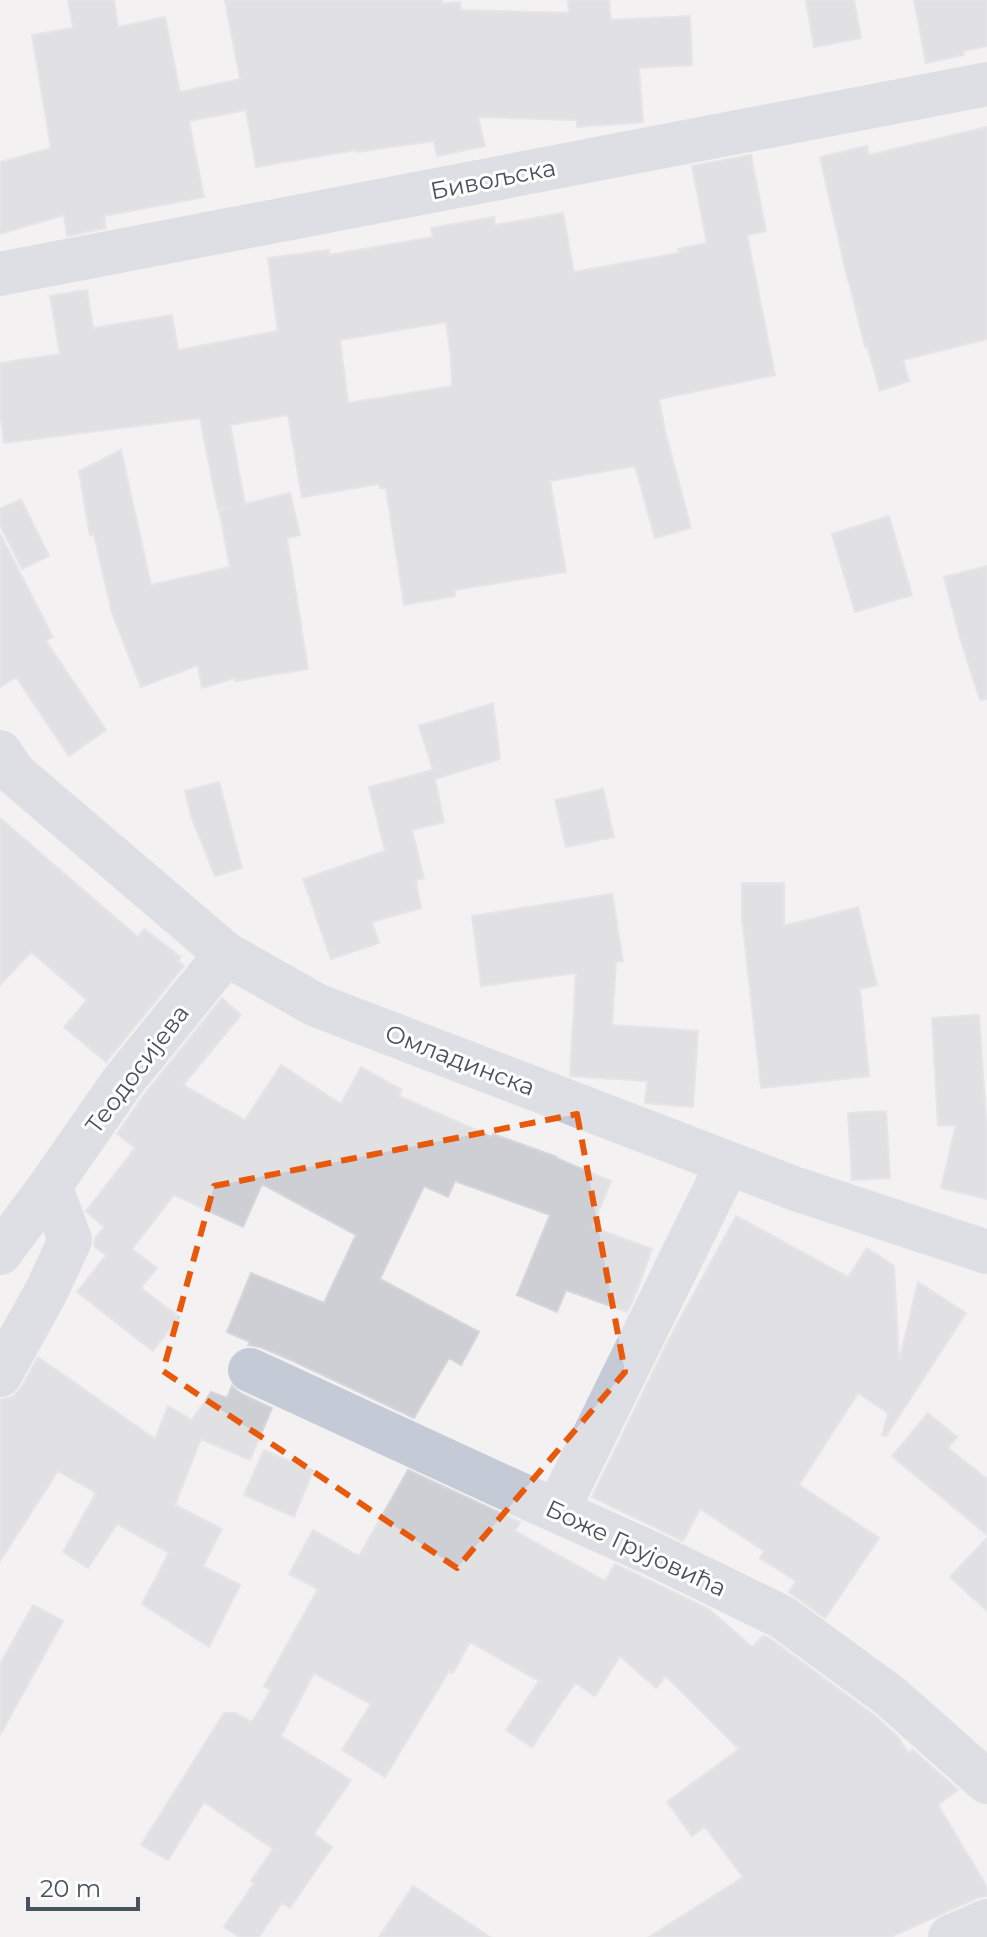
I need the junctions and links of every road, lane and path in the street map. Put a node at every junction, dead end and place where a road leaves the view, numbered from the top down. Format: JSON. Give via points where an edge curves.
{"nodes":[{"id":1,"x":987,"y":84,"type":"edge"},
{"id":2,"x":0,"y":274,"type":"edge"},
{"id":3,"x":5,"y":769,"type":"edge"},
{"id":4,"x":226,"y":954,"type":"junction"},
{"id":5,"x":728,"y":1163,"type":"junction"},
{"id":6,"x":50,"y":1186,"type":"junction"},
{"id":7,"x":987,"y":1252,"type":"edge"},
{"id":8,"x":0,"y":1253,"type":"edge"},
{"id":9,"x":250,"y":1370,"type":"dead end"},
{"id":10,"x":0,"y":1375,"type":"edge"},
{"id":11,"x":557,"y":1511,"type":"junction"},
{"id":12,"x":987,"y":1782,"type":"edge"},
{"id":13,"x":987,"y":1921,"type":"edge"},
{"id":14,"x":950,"y":1937,"type":"edge"}],
"edges":[{"from":1,"to":2,"type":"street","name":"Бивољска"},
{"from":3,"to":4,"type":"street","name":"Омладинска"},
{"from":4,"to":5,"type":"street","name":"Омладинска","via":[[316,1005]]},
{"from":4,"to":6,"type":"street","name":"Теодосијева","via":[[123,1081]]},
{"from":5,"to":7,"type":"street","name":"Омладинска"},
{"from":5,"to":11,"type":"street"},
{"from":6,"to":8,"type":"street","name":"Теодосијева"},
{"from":6,"to":10,"type":"street","via":[[70,1240]]},
{"from":9,"to":11,"type":"street","name":"Боже Грујовића"},
{"from":11,"to":12,"type":"street","name":"Боже Грујовића","via":[[782,1617],[890,1696]]},
{"from":13,"to":14,"type":"street"}]}
